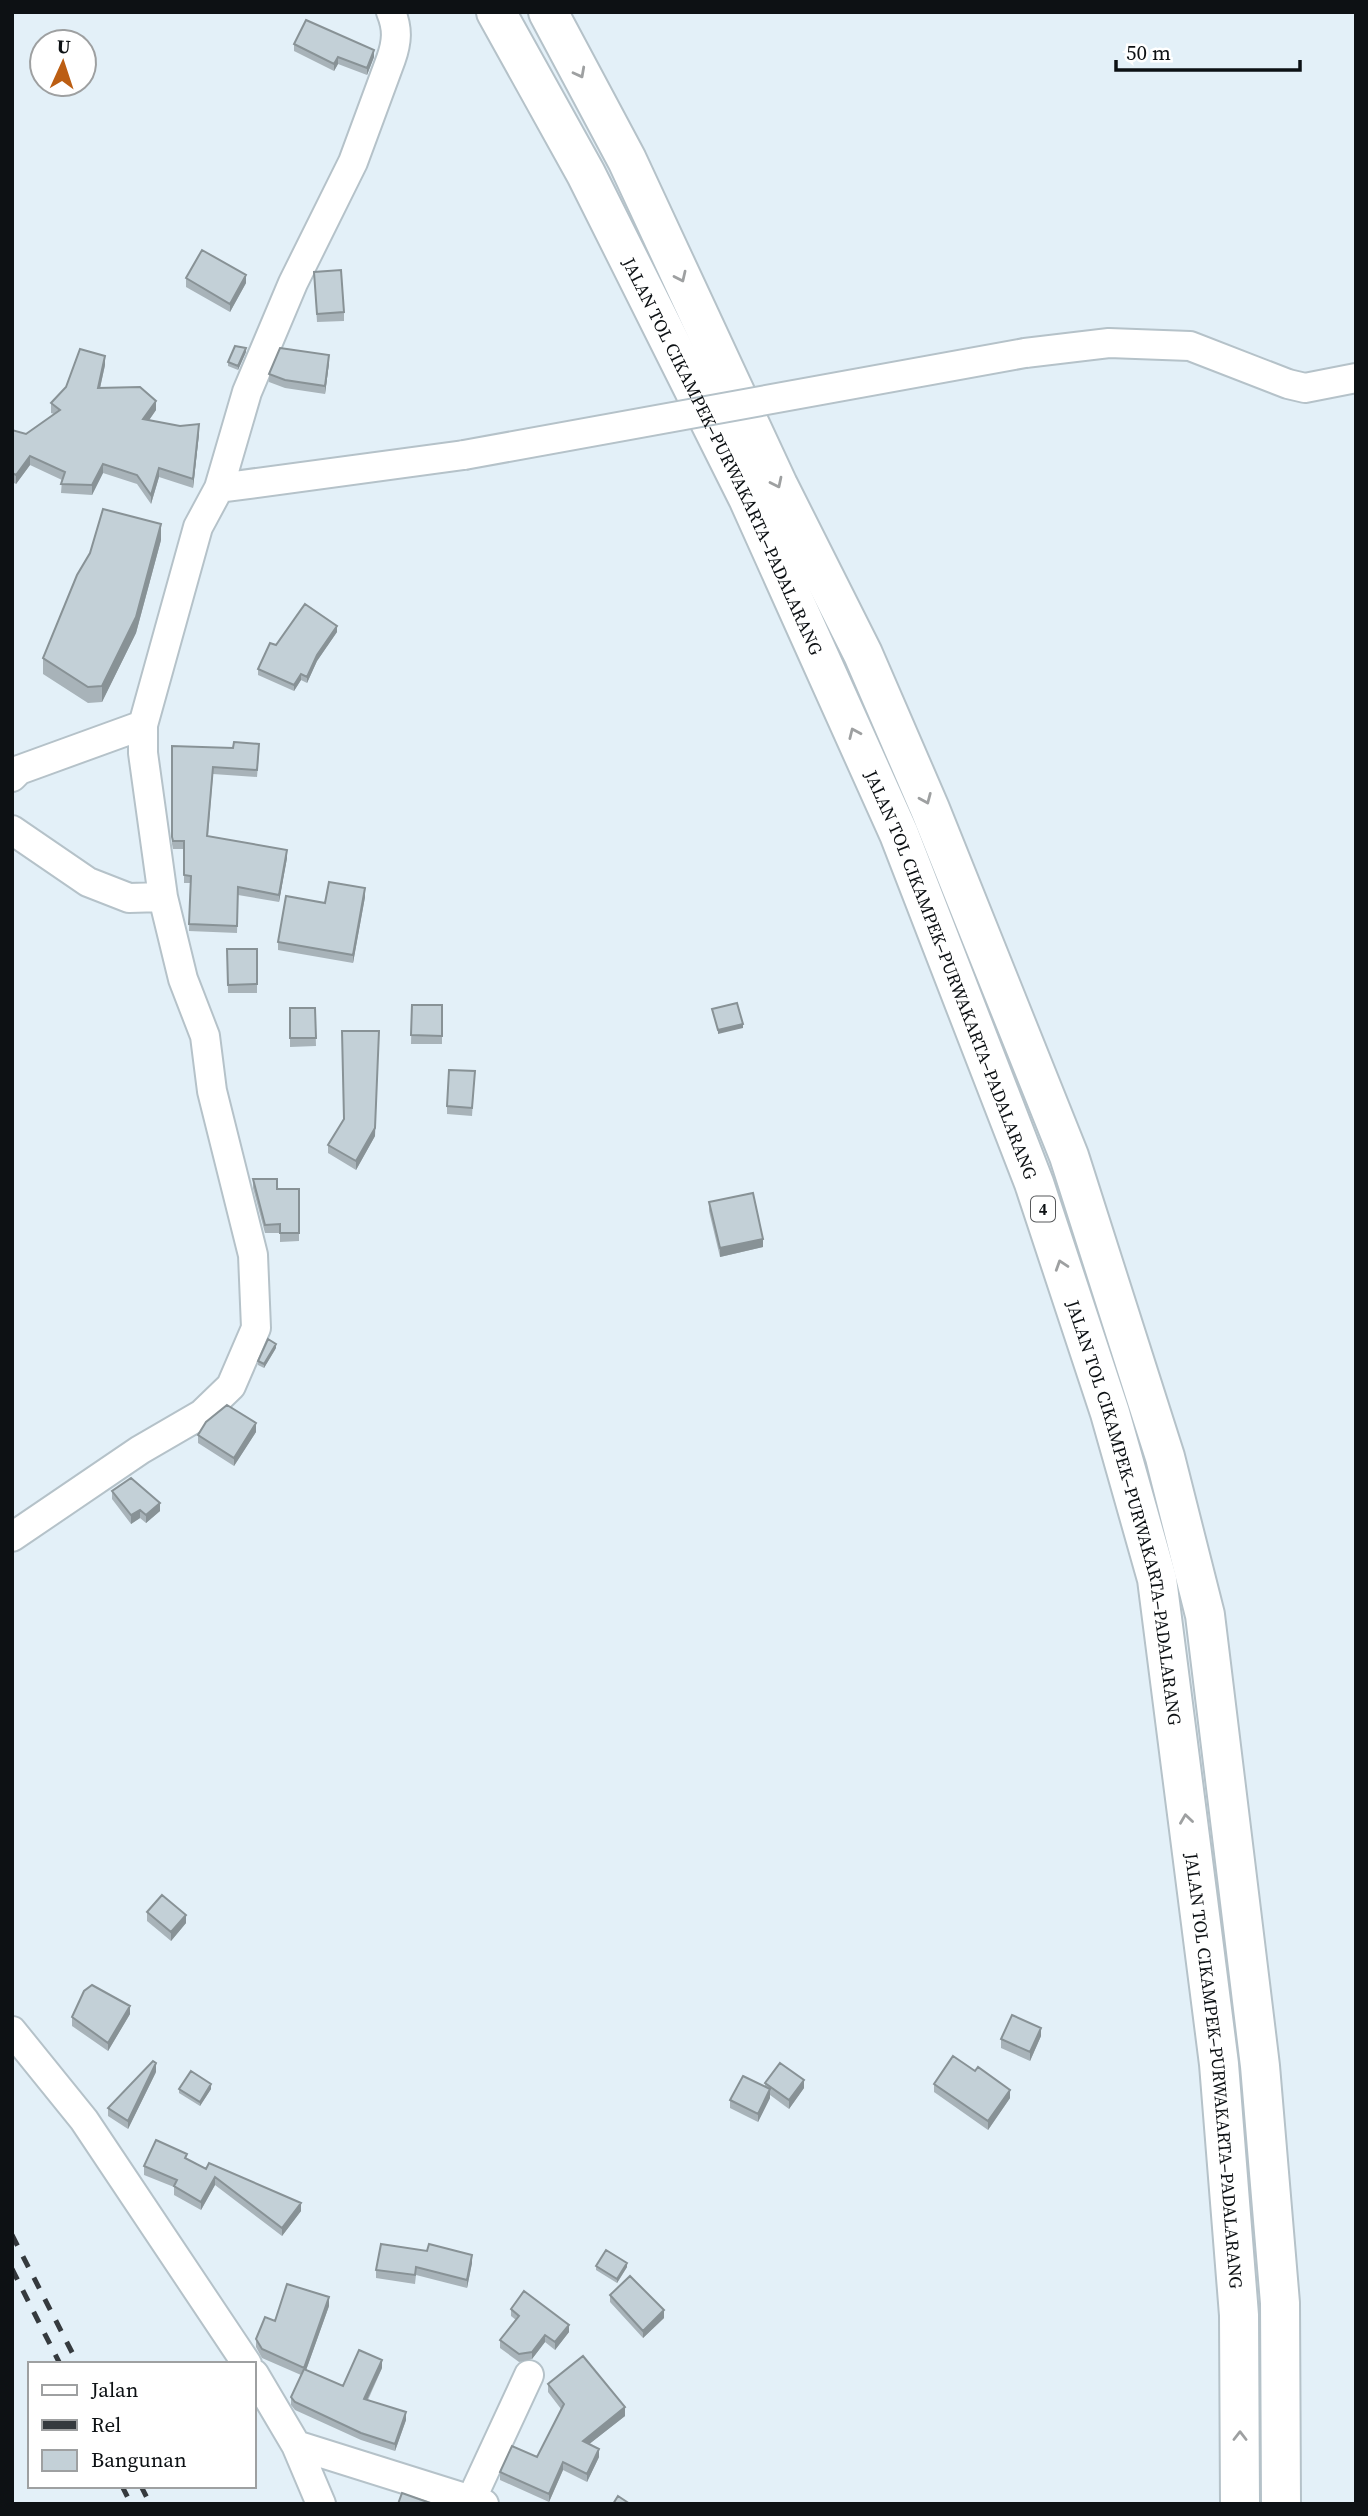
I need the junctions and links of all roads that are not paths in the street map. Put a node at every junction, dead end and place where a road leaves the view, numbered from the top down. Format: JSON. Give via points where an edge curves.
{"nodes":[{"id":1,"x":391,"y":12,"type":"edge"},
{"id":2,"x":496,"y":12,"type":"edge"},
{"id":3,"x":548,"y":12,"type":"edge"},
{"id":4,"x":1356,"y":378,"type":"edge"},
{"id":5,"x":219,"y":488,"type":"junction"},
{"id":6,"x":143,"y":725,"type":"junction"},
{"id":7,"x":12,"y":777,"type":"edge"},
{"id":8,"x":12,"y":830,"type":"edge"},
{"id":9,"x":163,"y":897,"type":"junction"},
{"id":10,"x":12,"y":1537,"type":"edge"},
{"id":11,"x":12,"y":2031,"type":"edge"},
{"id":12,"x":246,"y":2362,"type":"edge"},
{"id":13,"x":528,"y":2375,"type":"dead end"},
{"id":14,"x":256,"y":2377,"type":"edge"},
{"id":15,"x":296,"y":2445,"type":"junction"},
{"id":16,"x":478,"y":2501,"type":"edge"},
{"id":17,"x":321,"y":2504,"type":"edge"},
{"id":18,"x":1240,"y":2504,"type":"edge"},
{"id":19,"x":1281,"y":2504,"type":"edge"}],
"edges":[{"from":1,"to":5,"type":"street","via":[[396,24],[391,59],[352,162],[247,392]]},
{"from":18,"to":2,"type":"highway","name":"JALAN TOL CIKAMPEK–PURWAKARTA–PADALARANG","number":"4","one_way":true,"via":[[1239,2315],[1219,2064],[1157,1579],[1110,1413],[1034,1183],[899,834],[748,498],[586,174]]},
{"from":3,"to":19,"type":"highway","number":"4","one_way":true,"via":[[627,160],[778,485],[863,654],[930,809],[1069,1156],[1165,1457],[1205,1615],[1260,2066],[1280,2302]]},
{"from":4,"to":5,"type":"street","bridge":true,"via":[[1297,386],[1190,346],[1109,343],[1025,354],[464,455]]},
{"from":5,"to":6,"type":"street","via":[[198,527]]},
{"from":6,"to":7,"type":"street","via":[[19,770]]},
{"from":6,"to":9,"type":"street"},
{"from":8,"to":9,"type":"street","via":[[88,883],[129,898]]},
{"from":9,"to":10,"type":"street","via":[[183,979],[205,1036],[212,1091],[253,1255],[256,1328],[231,1386],[202,1414]]},
{"from":11,"to":12,"type":"street","via":[[84,2120]]},
{"from":13,"to":16,"type":"street"},
{"from":14,"to":15,"type":"street"},
{"from":15,"to":16,"type":"street"},
{"from":15,"to":17,"type":"street"}]}
